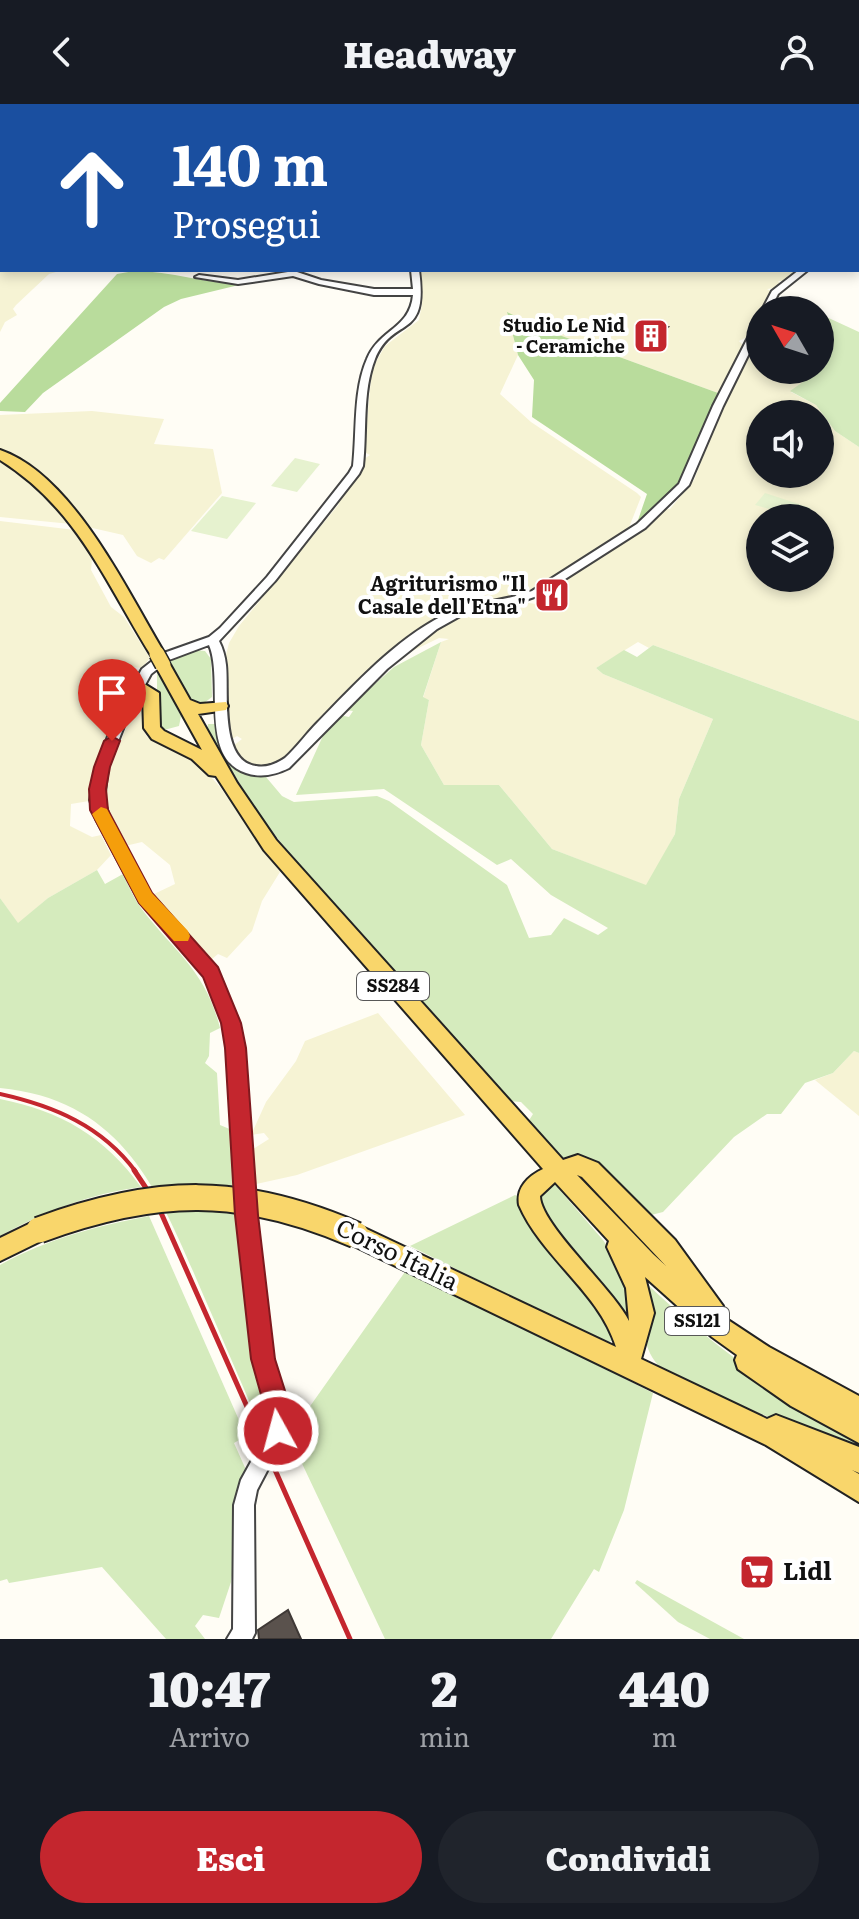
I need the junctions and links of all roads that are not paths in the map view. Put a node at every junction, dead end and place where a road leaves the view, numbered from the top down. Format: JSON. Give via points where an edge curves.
{"nodes":[{"id":1,"x":337,"y":272,"type":"edge"},
{"id":2,"x":415,"y":272,"type":"edge"},
{"id":3,"x":801,"y":272,"type":"edge"},
{"id":4,"x":199,"y":277,"type":"dead end"},
{"id":5,"x":338,"y":285,"type":"junction"},
{"id":6,"x":418,"y":292,"type":"junction"},
{"id":7,"x":773,"y":296,"type":"edge"},
{"id":8,"x":746,"y":350,"type":"edge"},
{"id":9,"x":0,"y":454,"type":"edge"},
{"id":10,"x":213,"y":640,"type":"junction"},
{"id":11,"x":138,"y":685,"type":"junction"},
{"id":12,"x":220,"y":711,"type":"junction"},
{"id":13,"x":190,"y":715,"type":"junction"},
{"id":14,"x":152,"y":728,"type":"junction"},
{"id":15,"x":230,"y":786,"type":"junction"},
{"id":16,"x":560,"y":1175,"type":"junction"},
{"id":17,"x":618,"y":1247,"type":"junction"},
{"id":18,"x":0,"y":1250,"type":"edge"},
{"id":19,"x":628,"y":1360,"type":"junction"},
{"id":20,"x":692,"y":1397,"type":"junction"},
{"id":21,"x":859,"y":1407,"type":"edge"},
{"id":22,"x":859,"y":1430,"type":"edge"},
{"id":23,"x":775,"y":1436,"type":"junction"},
{"id":24,"x":859,"y":1460,"type":"edge"},
{"id":25,"x":859,"y":1474,"type":"edge"},
{"id":26,"x":859,"y":1489,"type":"edge"},
{"id":27,"x":243,"y":1637,"type":"edge"}],
"edges":[{"from":1,"to":5,"type":"street"},
{"from":2,"to":6,"type":"street"},
{"from":3,"to":7,"type":"street"},
{"from":4,"to":5,"type":"street","via":[[238,282],[294,273]]},
{"from":5,"to":6,"type":"street"},
{"from":6,"to":10,"type":"street","via":[[416,312],[372,356],[354,474],[271,579]]},
{"from":8,"to":12,"type":"street","via":[[689,479],[641,526],[528,597],[441,621],[369,679],[275,769],[256,771],[235,761]]},
{"from":9,"to":13,"type":"main road","number":"SS284","via":[[41,479],[65,503]]},
{"from":10,"to":11,"type":"street","via":[[165,657]]},
{"from":10,"to":12,"type":"street"},
{"from":11,"to":14,"type":"main road","via":[[151,693]]},
{"from":11,"to":27,"type":"street","via":[[102,767],[99,810],[145,898],[197,953],[221,993],[236,1048],[263,1359],[280,1416],[244,1505]]},
{"from":12,"to":13,"type":"main road","via":[[205,718]]},
{"from":12,"to":13,"type":"main road","via":[[199,709]]},
{"from":13,"to":14,"type":"main road","via":[[183,729],[175,732]]},
{"from":13,"to":15,"type":"main road","number":"SS284"},
{"from":14,"to":15,"type":"main road","via":[[198,755]]},
{"from":15,"to":16,"type":"main road","number":"SS284","via":[[300,881]]},
{"from":16,"to":17,"type":"main road","number":"SS121"},
{"from":16,"to":19,"type":"main road","via":[[531,1191],[528,1200],[552,1242],[618,1320]]},
{"from":16,"to":21,"type":"main road","number":"SS121","via":[[703,1316],[760,1356]]},
{"from":17,"to":19,"type":"main road","via":[[640,1289],[643,1308],[642,1328]]},
{"from":17,"to":22,"type":"main road","number":"SS121","via":[[736,1352]]},
{"from":18,"to":19,"type":"main road","name":"Corso Italia","bridge":true,"via":[[39,1230],[115,1204],[190,1195],[240,1197],[288,1207],[356,1235]]},
{"from":19,"to":20,"type":"main road","name":"Corso Italia"},
{"from":20,"to":23,"type":"main road","name":"Corso Italia"},
{"from":20,"to":24,"type":"main road"},
{"from":23,"to":25,"type":"street"},
{"from":23,"to":26,"type":"main road","name":"Corso Italia"}]}
